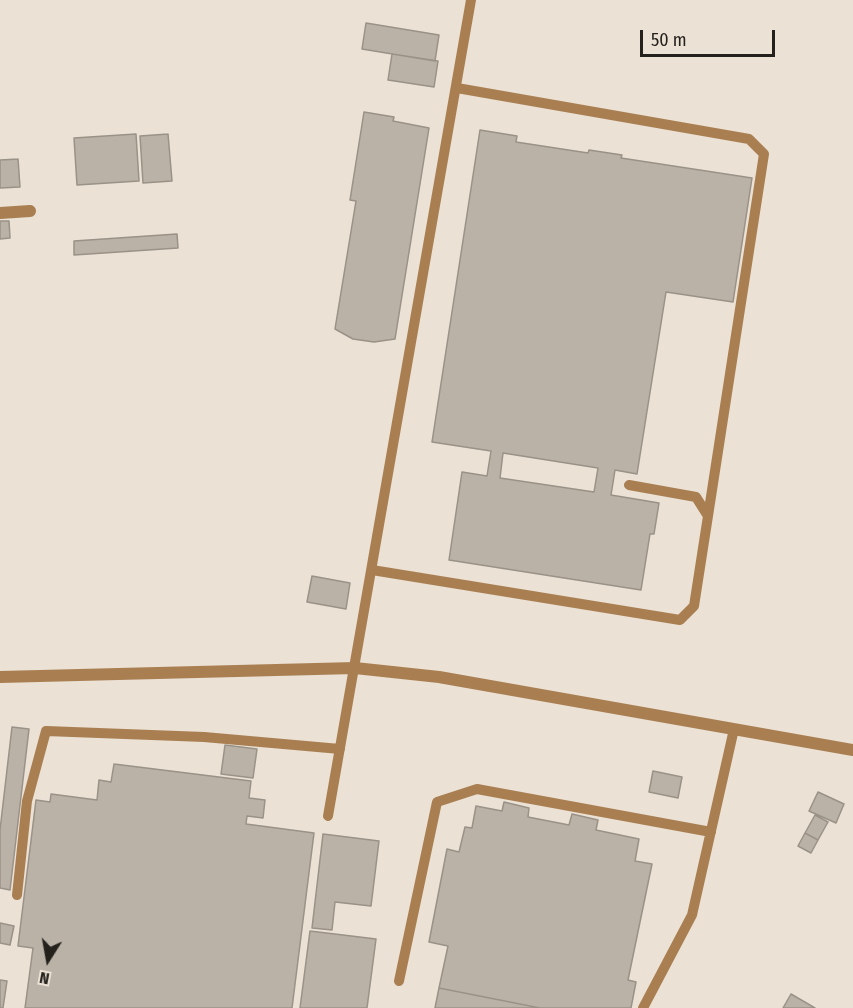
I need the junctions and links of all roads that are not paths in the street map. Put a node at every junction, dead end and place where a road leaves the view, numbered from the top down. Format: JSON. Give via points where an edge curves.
{"nodes":[{"id":1,"x":471,"y":0,"type":"edge"},
{"id":2,"x":457,"y":88,"type":"junction"},
{"id":3,"x":30,"y":211,"type":"dead end"},
{"id":4,"x":0,"y":213,"type":"edge"},
{"id":5,"x":629,"y":485,"type":"dead end"},
{"id":6,"x":708,"y":516,"type":"junction"},
{"id":7,"x":372,"y":570,"type":"junction"},
{"id":8,"x":355,"y":668,"type":"junction"},
{"id":9,"x":0,"y":677,"type":"edge"},
{"id":10,"x":734,"y":729,"type":"junction"},
{"id":11,"x":340,"y":749,"type":"junction"},
{"id":12,"x":853,"y":750,"type":"edge"},
{"id":13,"x":328,"y":816,"type":"dead end"},
{"id":14,"x":711,"y":832,"type":"junction"},
{"id":15,"x":17,"y":895,"type":"dead end"},
{"id":16,"x":399,"y":981,"type":"dead end"},
{"id":17,"x":643,"y":1008,"type":"edge"}],
"edges":[{"from":1,"to":2,"type":"lane"},
{"from":2,"to":6,"type":"lane","via":[[749,139],[764,154]]},
{"from":2,"to":7,"type":"lane"},
{"from":3,"to":4,"type":"street"},
{"from":5,"to":6,"type":"lane","via":[[696,497]]},
{"from":6,"to":7,"type":"lane","via":[[694,606],[680,620]]},
{"from":7,"to":8,"type":"lane"},
{"from":8,"to":9,"type":"street"},
{"from":8,"to":10,"type":"street","via":[[439,677]]},
{"from":8,"to":11,"type":"lane"},
{"from":10,"to":12,"type":"street"},
{"from":10,"to":14,"type":"lane"},
{"from":11,"to":13,"type":"lane"},
{"from":11,"to":15,"type":"lane","via":[[204,737],[46,731],[27,801]]},
{"from":14,"to":16,"type":"lane","via":[[477,789],[437,802]]},
{"from":14,"to":17,"type":"lane","via":[[692,915]]}]}
